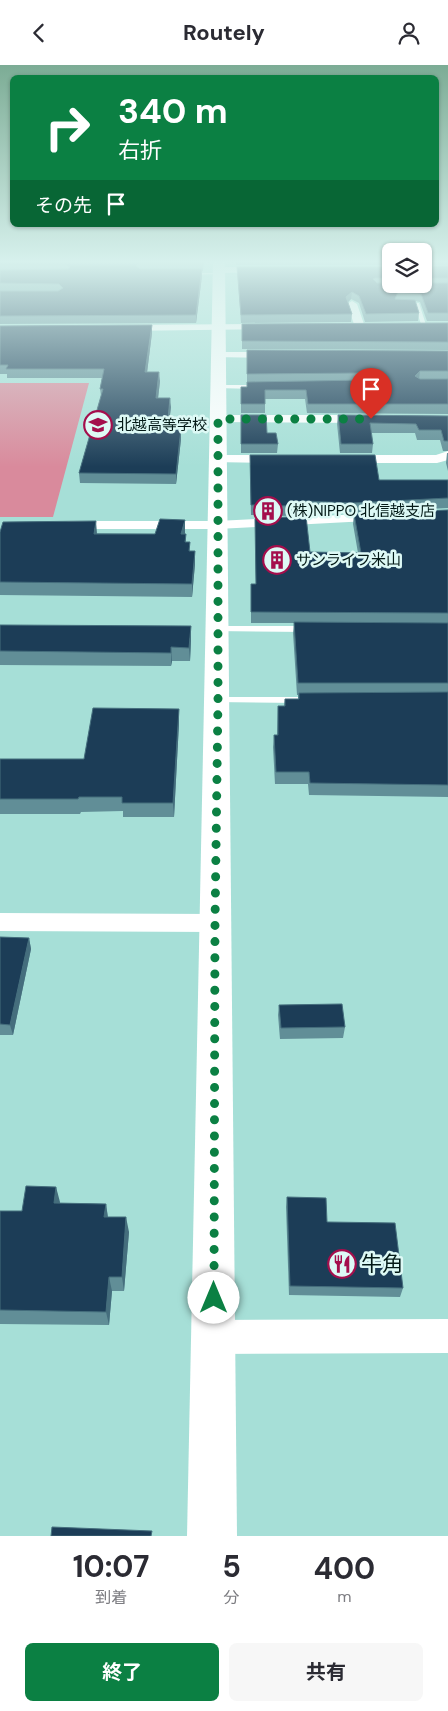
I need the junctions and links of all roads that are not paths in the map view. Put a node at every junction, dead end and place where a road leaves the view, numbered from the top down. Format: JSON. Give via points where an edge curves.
{"nodes":[{"id":1,"x":123,"y":330,"type":"edge"},
{"id":2,"x":218,"y":330,"type":"edge"},
{"id":3,"x":272,"y":330,"type":"edge"},
{"id":4,"x":218,"y":341,"type":"junction"},
{"id":5,"x":288,"y":355,"type":"edge"},
{"id":6,"x":218,"y":387,"type":"junction"},
{"id":7,"x":266,"y":387,"type":"edge"},
{"id":8,"x":218,"y":419,"type":"junction"},
{"id":9,"x":381,"y":419,"type":"edge"},
{"id":10,"x":448,"y":455,"type":"edge"},
{"id":11,"x":218,"y":459,"type":"junction"},
{"id":12,"x":297,"y":459,"type":"edge"},
{"id":13,"x":337,"y":459,"type":"edge"},
{"id":14,"x":400,"y":516,"type":"edge"},
{"id":15,"x":49,"y":525,"type":"edge"},
{"id":16,"x":217,"y":525,"type":"junction"},
{"id":17,"x":216,"y":629,"type":"junction"},
{"id":18,"x":313,"y":629,"type":"edge"},
{"id":19,"x":218,"y":700,"type":"junction"},
{"id":20,"x":308,"y":700,"type":"edge"},
{"id":21,"x":0,"y":921,"type":"edge"},
{"id":22,"x":215,"y":923,"type":"junction"},
{"id":23,"x":448,"y":1336,"type":"edge"},
{"id":24,"x":214,"y":1337,"type":"junction"},
{"id":25,"x":212,"y":1536,"type":"edge"}],
"edges":[{"from":1,"to":4,"type":"street"},
{"from":2,"to":4,"type":"street"},
{"from":3,"to":4,"type":"street"},
{"from":4,"to":5,"type":"street"},
{"from":4,"to":6,"type":"street"},
{"from":6,"to":7,"type":"lane"},
{"from":6,"to":8,"type":"street"},
{"from":8,"to":9,"type":"street"},
{"from":8,"to":11,"type":"street"},
{"from":10,"to":13,"type":"street","via":[[437,459]]},
{"from":11,"to":12,"type":"street"},
{"from":11,"to":16,"type":"street"},
{"from":14,"to":16,"type":"street"},
{"from":15,"to":16,"type":"street"},
{"from":16,"to":17,"type":"street"},
{"from":17,"to":18,"type":"lane"},
{"from":17,"to":19,"type":"street"},
{"from":19,"to":20,"type":"lane"},
{"from":19,"to":22,"type":"street"},
{"from":21,"to":22,"type":"street"},
{"from":22,"to":24,"type":"street"},
{"from":23,"to":24,"type":"street"},
{"from":24,"to":25,"type":"street"}]}
